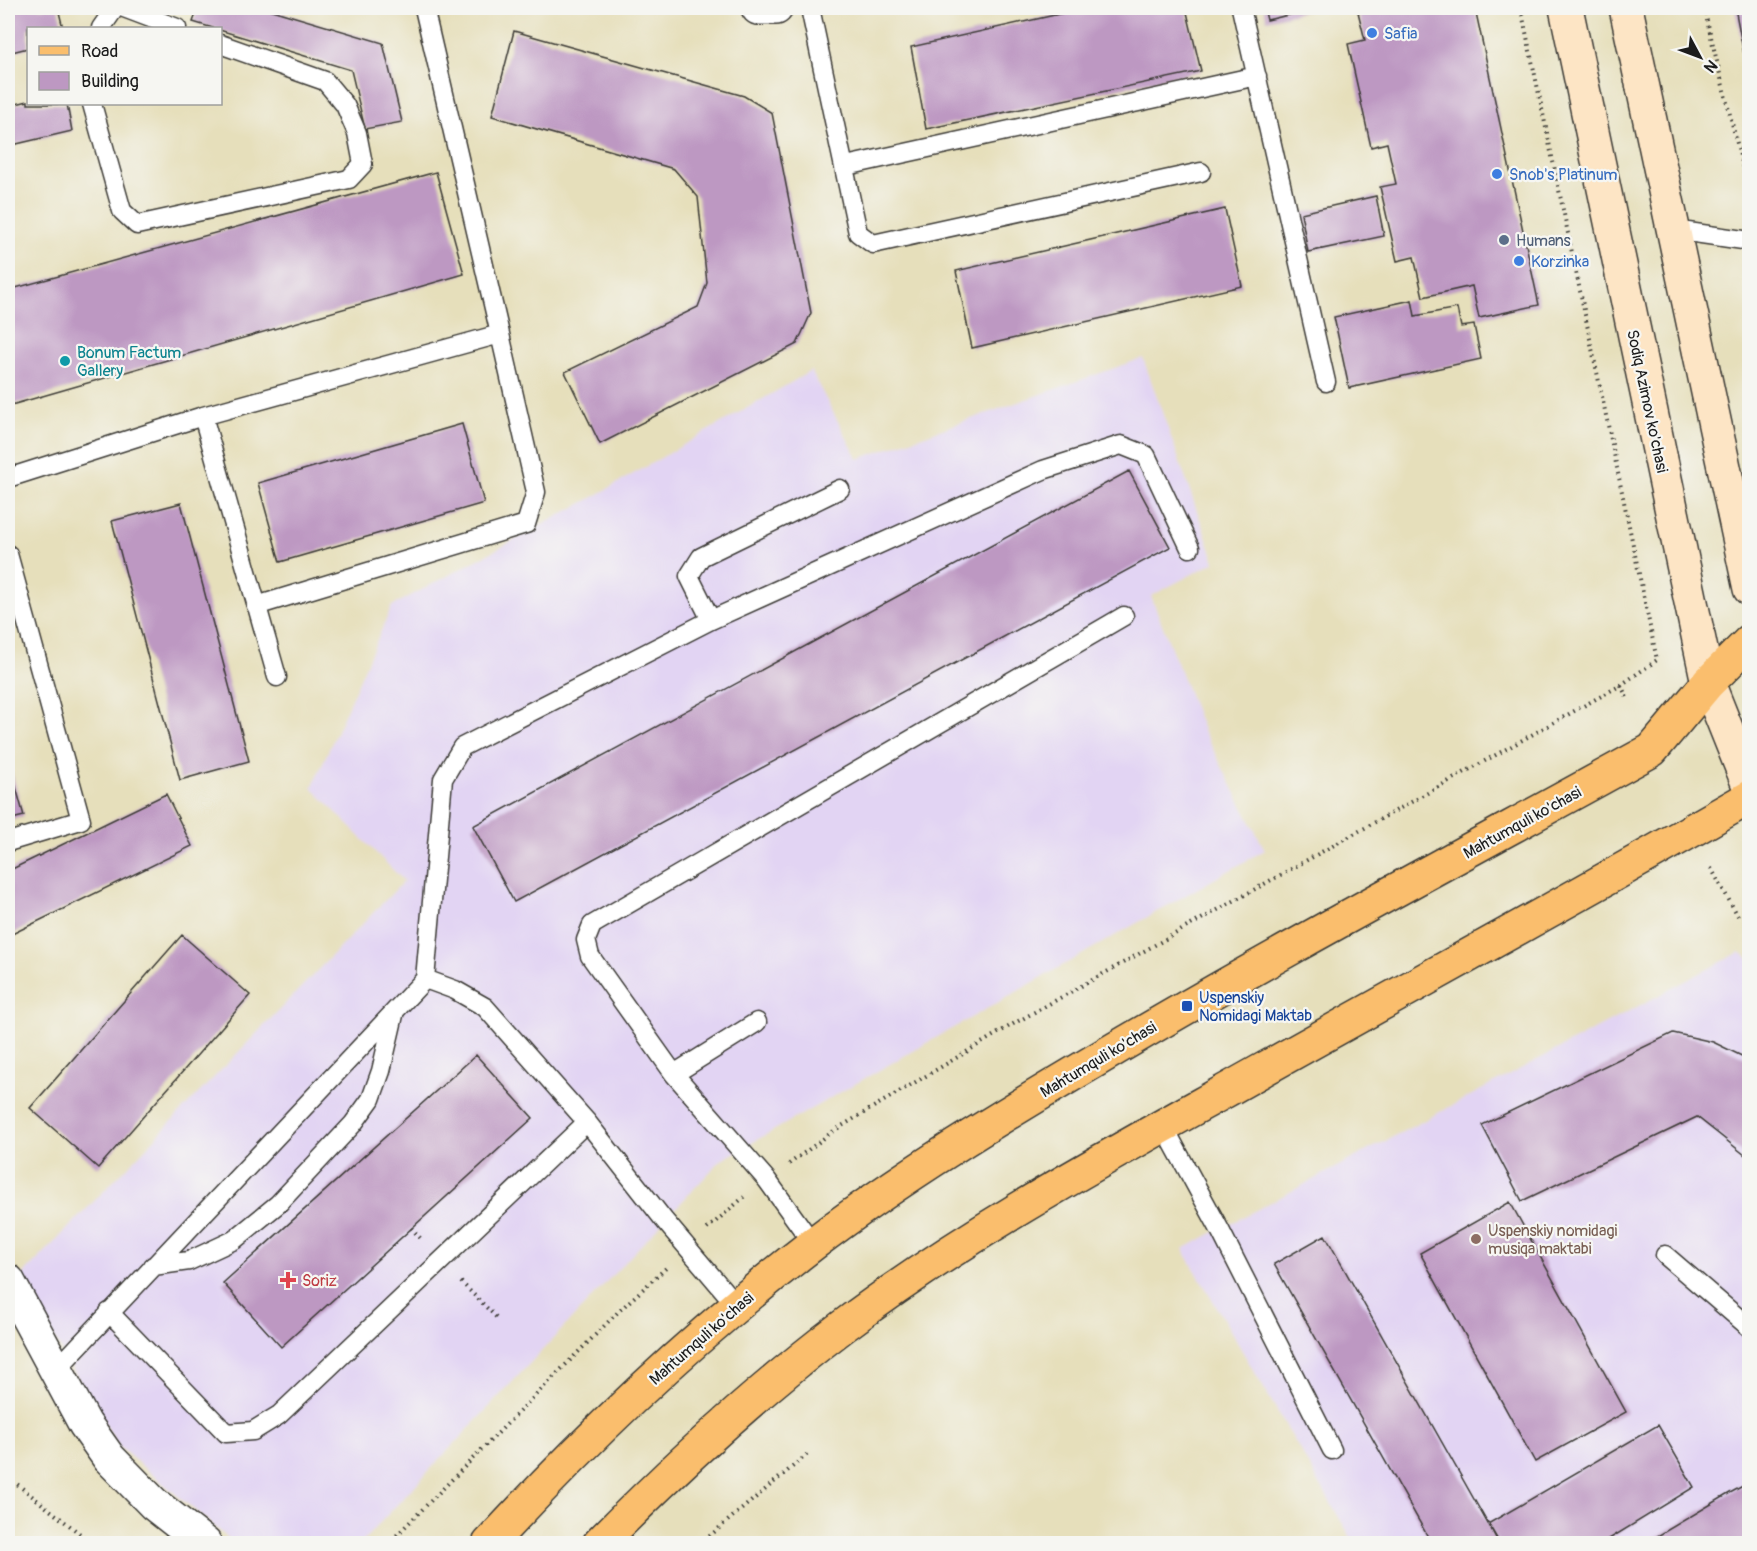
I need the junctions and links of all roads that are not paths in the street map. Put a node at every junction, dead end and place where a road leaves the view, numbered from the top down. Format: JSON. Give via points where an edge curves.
{"nodes":[{"id":1,"x":115,"y":8,"type":"edge"},
{"id":2,"x":124,"y":8,"type":"edge"},
{"id":3,"x":424,"y":8,"type":"edge"},
{"id":4,"x":758,"y":8,"type":"edge"},
{"id":5,"x":776,"y":8,"type":"edge"},
{"id":6,"x":810,"y":8,"type":"edge"},
{"id":7,"x":1241,"y":8,"type":"edge"},
{"id":8,"x":1566,"y":8,"type":"edge"},
{"id":9,"x":1626,"y":8,"type":"edge"},
{"id":10,"x":102,"y":27,"type":"edge"},
{"id":11,"x":174,"y":27,"type":"edge"},
{"id":12,"x":222,"y":45,"type":"edge"},
{"id":13,"x":1257,"y":76,"type":"junction"},
{"id":14,"x":92,"y":105,"type":"edge"},
{"id":15,"x":846,"y":166,"type":"junction"},
{"id":16,"x":1201,"y":172,"type":"dead end"},
{"id":17,"x":1674,"y":230,"type":"junction"},
{"id":18,"x":1749,"y":242,"type":"edge"},
{"id":19,"x":500,"y":334,"type":"junction"},
{"id":20,"x":1326,"y":382,"type":"dead end"},
{"id":21,"x":203,"y":416,"type":"junction"},
{"id":22,"x":8,"y":478,"type":"edge"},
{"id":23,"x":840,"y":489,"type":"dead end"},
{"id":24,"x":1190,"y":548,"type":"dead end"},
{"id":25,"x":8,"y":554,"type":"edge"},
{"id":26,"x":1749,"y":589,"type":"edge"},
{"id":27,"x":256,"y":606,"type":"junction"},
{"id":28,"x":1124,"y":616,"type":"dead end"},
{"id":29,"x":711,"y":620,"type":"junction"},
{"id":30,"x":1749,"y":641,"type":"edge"},
{"id":31,"x":277,"y":677,"type":"dead end"},
{"id":32,"x":1708,"y":683,"type":"junction"},
{"id":33,"x":1749,"y":788,"type":"edge"},
{"id":34,"x":1749,"y":797,"type":"edge"},
{"id":35,"x":8,"y":842,"type":"edge"},
{"id":36,"x":425,"y":979,"type":"junction"},
{"id":37,"x":394,"y":1013,"type":"junction"},
{"id":38,"x":757,"y":1022,"type":"dead end"},
{"id":39,"x":674,"y":1074,"type":"junction"},
{"id":40,"x":586,"y":1122,"type":"junction"},
{"id":41,"x":1163,"y":1125,"type":"junction"},
{"id":42,"x":813,"y":1244,"type":"junction"},
{"id":43,"x":1665,"y":1255,"type":"dead end"},
{"id":44,"x":153,"y":1266,"type":"junction"},
{"id":45,"x":8,"y":1281,"type":"edge"},
{"id":46,"x":736,"y":1305,"type":"junction"},
{"id":47,"x":109,"y":1312,"type":"junction"},
{"id":48,"x":1749,"y":1328,"type":"edge"},
{"id":49,"x":56,"y":1370,"type":"junction"},
{"id":50,"x":1332,"y":1450,"type":"dead end"},
{"id":51,"x":205,"y":1544,"type":"edge"},
{"id":52,"x":489,"y":1544,"type":"edge"},
{"id":53,"x":599,"y":1544,"type":"edge"}],
"edges":[{"from":1,"to":10,"type":"lane"},
{"from":2,"to":11,"type":"lane"},
{"from":3,"to":19,"type":"lane"},
{"from":4,"to":5,"type":"street"},
{"from":6,"to":15,"type":"lane"},
{"from":7,"to":13,"type":"lane"},
{"from":8,"to":32,"type":"main road","name":"Sodiq Azimov ko'chasi"},
{"from":9,"to":17,"type":"main road"},
{"from":12,"to":14,"type":"lane","via":[[325,81],[345,105],[357,133],[363,164],[349,179],[137,225],[122,211]]},
{"from":13,"to":15,"type":"lane"},
{"from":13,"to":20,"type":"lane"},
{"from":15,"to":16,"type":"lane","via":[[858,233],[873,244]]},
{"from":17,"to":18,"type":"lane"},
{"from":17,"to":26,"type":"main road"},
{"from":19,"to":21,"type":"lane"},
{"from":19,"to":27,"type":"lane","via":[[536,492],[526,524]]},
{"from":21,"to":22,"type":"lane"},
{"from":21,"to":27,"type":"lane"},
{"from":23,"to":29,"type":"lane","via":[[701,557],[688,576]]},
{"from":24,"to":29,"type":"lane","via":[[1146,455],[1121,445],[1043,470]]},
{"from":25,"to":35,"type":"lane","via":[[81,820]]},
{"from":27,"to":31,"type":"lane"},
{"from":28,"to":39,"type":"lane","via":[[592,925],[586,940],[590,956]]},
{"from":29,"to":36,"type":"lane","via":[[462,747],[442,779]]},
{"from":30,"to":32,"type":"main road","name":"Mahtumquli ko'chasi"},
{"from":32,"to":33,"type":"main road","name":"Sodiq Azimov ko'chasi"},
{"from":32,"to":42,"type":"main road","name":"Mahtumquli ko'chasi","via":[[1652,750],[1187,1006],[970,1136]]},
{"from":34,"to":41,"type":"main road"},
{"from":36,"to":37,"type":"lane"},
{"from":36,"to":40,"type":"lane","via":[[485,1007]]},
{"from":37,"to":44,"type":"lane"},
{"from":37,"to":44,"type":"lane","via":[[371,1099],[353,1124],[285,1196],[234,1240],[189,1261]]},
{"from":38,"to":39,"type":"lane"},
{"from":39,"to":42,"type":"lane","via":[[767,1180]]},
{"from":40,"to":46,"type":"lane"},
{"from":40,"to":47,"type":"lane","via":[[279,1415],[253,1431],[226,1433]]},
{"from":41,"to":50,"type":"lane"},
{"from":41,"to":53,"type":"main road","via":[[974,1235],[844,1325],[712,1434]]},
{"from":42,"to":46,"type":"main road","name":"Mahtumquli ko'chasi"},
{"from":43,"to":48,"type":"lane"},
{"from":44,"to":47,"type":"lane"},
{"from":45,"to":49,"type":"street"},
{"from":46,"to":52,"type":"main road","name":"Mahtumquli ko'chasi","via":[[622,1408]]},
{"from":47,"to":49,"type":"lane"},
{"from":49,"to":51,"type":"street","via":[[85,1424],[109,1458],[154,1504]]}]}
